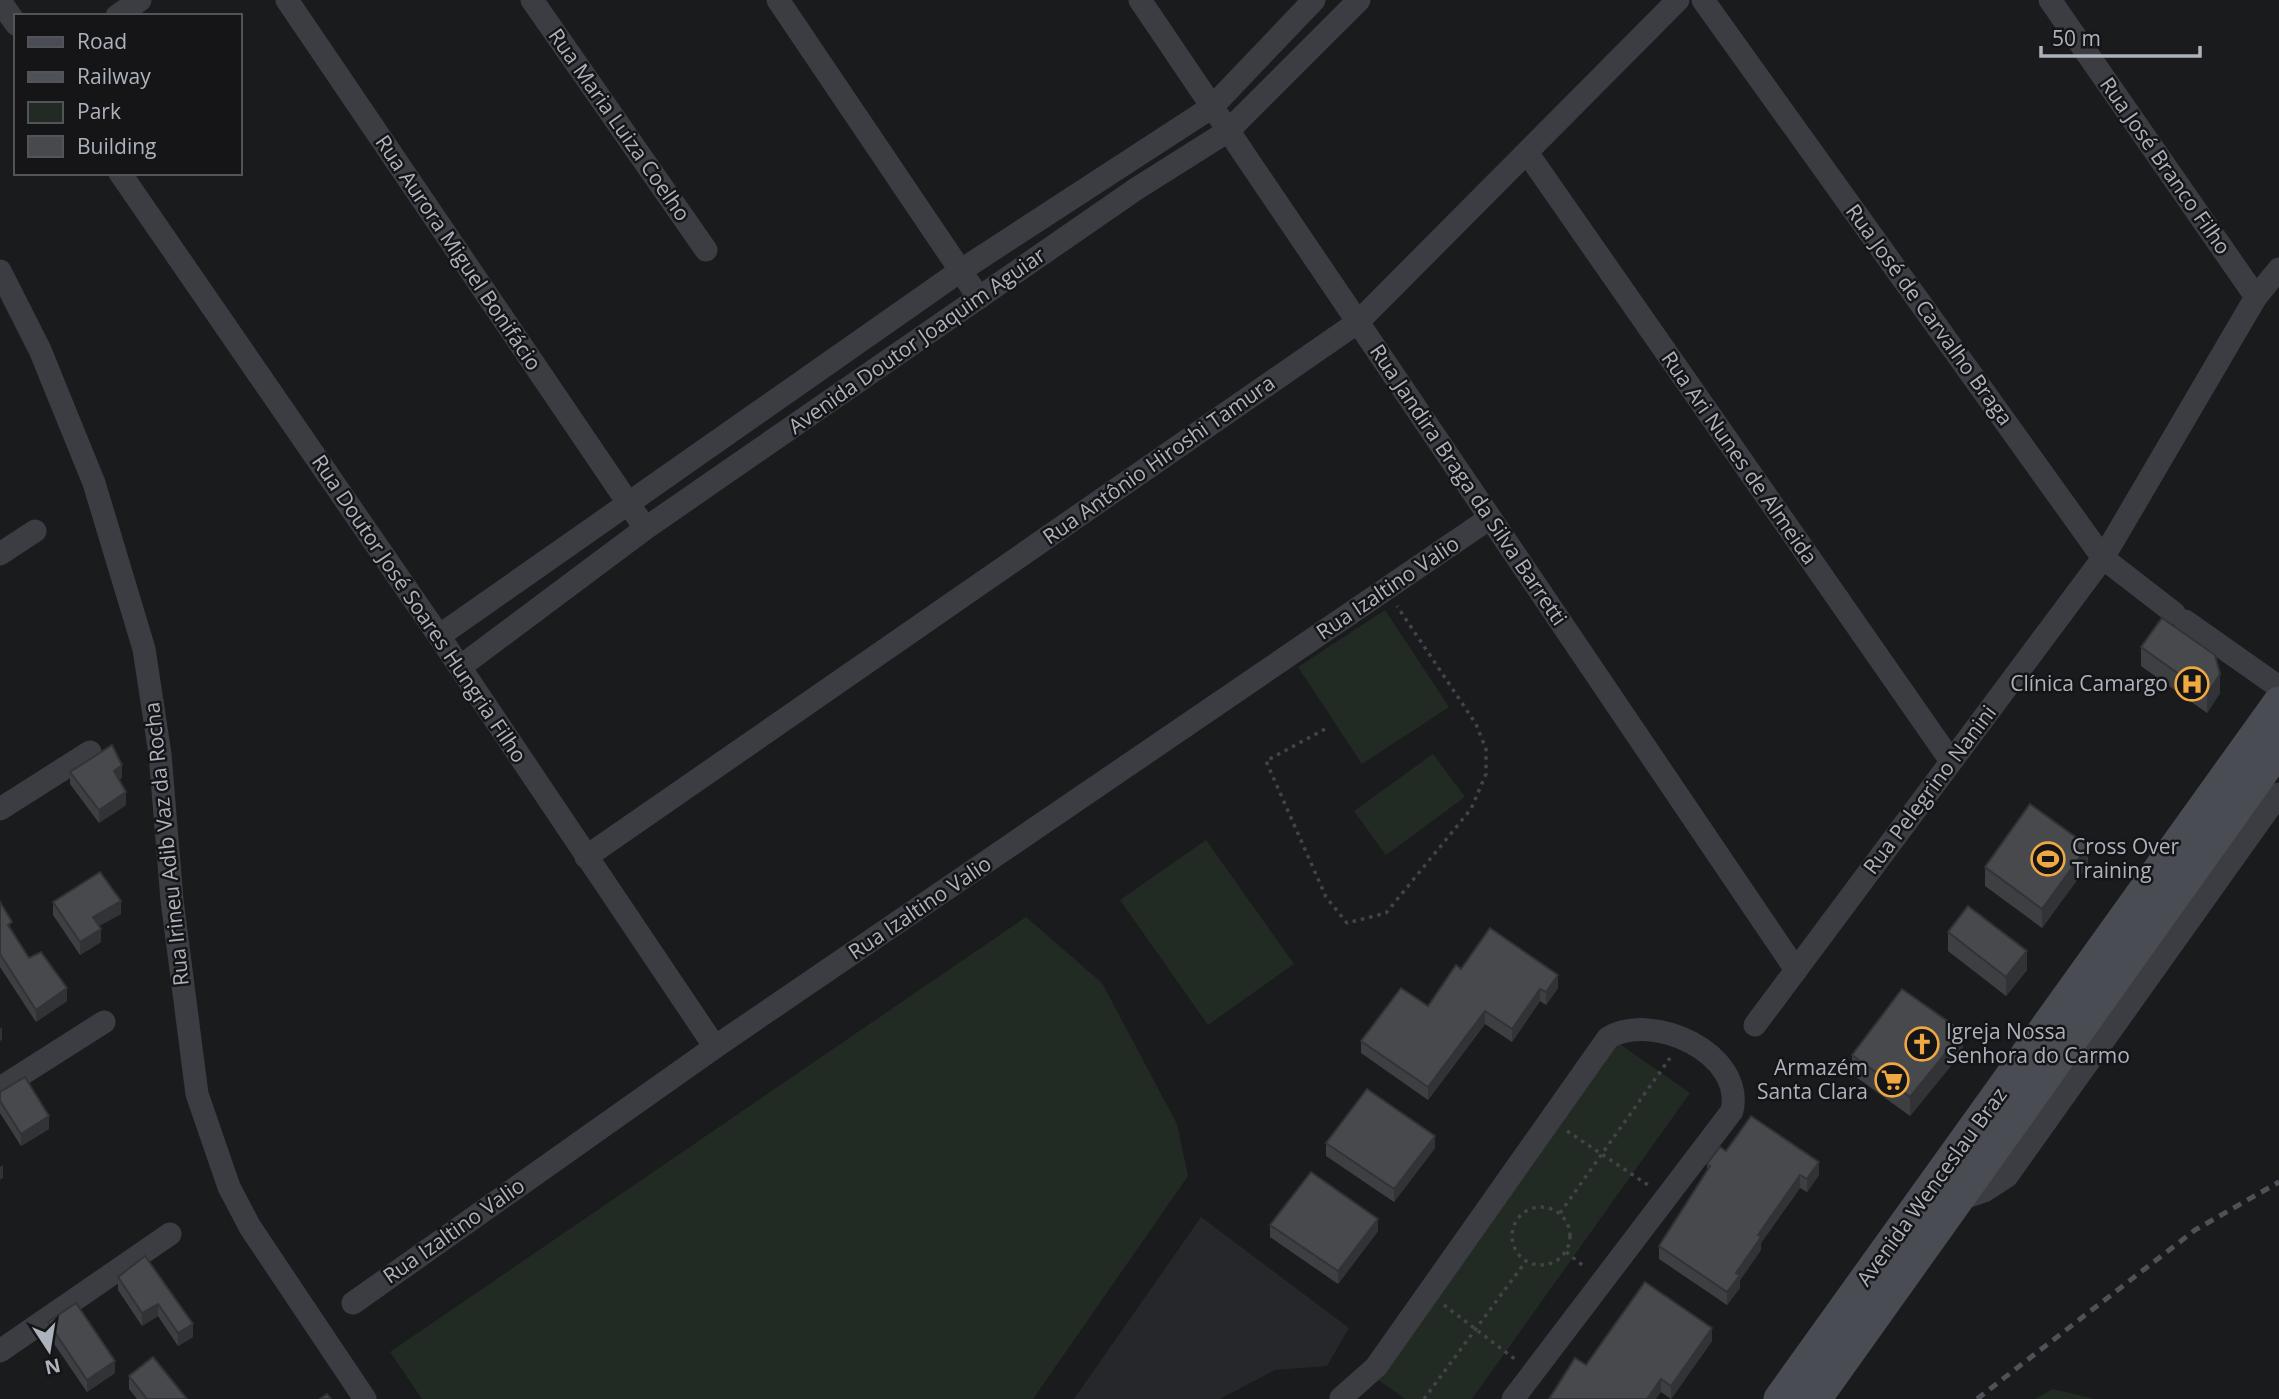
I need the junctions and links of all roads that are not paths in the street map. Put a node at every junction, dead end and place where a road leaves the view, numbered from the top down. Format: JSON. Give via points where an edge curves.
{"nodes":[{"id":1,"x":140,"y":0,"type":"edge"},
{"id":2,"x":287,"y":0,"type":"edge"},
{"id":3,"x":533,"y":0,"type":"edge"},
{"id":4,"x":778,"y":0,"type":"edge"},
{"id":5,"x":1139,"y":0,"type":"edge"},
{"id":6,"x":1314,"y":0,"type":"edge"},
{"id":7,"x":1359,"y":0,"type":"edge"},
{"id":8,"x":1678,"y":0,"type":"edge"},
{"id":9,"x":1703,"y":0,"type":"edge"},
{"id":10,"x":2050,"y":0,"type":"edge"},
{"id":11,"x":0,"y":1,"type":"edge"},
{"id":12,"x":120,"y":14,"type":"edge"},
{"id":13,"x":14,"y":21,"type":"edge"},
{"id":14,"x":1212,"y":107,"type":"junction"},
{"id":15,"x":1228,"y":131,"type":"junction"},
{"id":16,"x":1528,"y":155,"type":"junction"},
{"id":17,"x":121,"y":175,"type":"edge"},
{"id":18,"x":706,"y":250,"type":"dead end"},
{"id":19,"x":2279,"y":269,"type":"edge"},
{"id":20,"x":0,"y":271,"type":"edge"},
{"id":21,"x":960,"y":271,"type":"junction"},
{"id":22,"x":2256,"y":297,"type":"junction"},
{"id":23,"x":979,"y":298,"type":"junction"},
{"id":24,"x":1358,"y":322,"type":"junction"},
{"id":25,"x":629,"y":506,"type":"junction"},
{"id":26,"x":1490,"y":518,"type":"junction"},
{"id":27,"x":646,"y":528,"type":"junction"},
{"id":28,"x":35,"y":531,"type":"dead end"},
{"id":29,"x":0,"y":554,"type":"edge"},
{"id":30,"x":2103,"y":558,"type":"junction"},
{"id":31,"x":439,"y":636,"type":"junction"},
{"id":32,"x":460,"y":667,"type":"junction"},
{"id":33,"x":2279,"y":687,"type":"edge"},
{"id":34,"x":2279,"y":703,"type":"edge"},
{"id":35,"x":2279,"y":748,"type":"edge"},
{"id":36,"x":90,"y":752,"type":"dead end"},
{"id":37,"x":1951,"y":761,"type":"junction"},
{"id":38,"x":2279,"y":794,"type":"edge"},
{"id":39,"x":0,"y":809,"type":"edge"},
{"id":40,"x":586,"y":857,"type":"junction"},
{"id":41,"x":1796,"y":970,"type":"junction"},
{"id":42,"x":104,"y":1022,"type":"dead end"},
{"id":43,"x":1755,"y":1025,"type":"dead end"},
{"id":44,"x":715,"y":1047,"type":"junction"},
{"id":45,"x":0,"y":1088,"type":"edge"},
{"id":46,"x":1955,"y":1201,"type":"junction"},
{"id":47,"x":170,"y":1234,"type":"dead end"},
{"id":48,"x":353,"y":1303,"type":"dead end"},
{"id":49,"x":1861,"y":1310,"type":"junction"},
{"id":50,"x":0,"y":1351,"type":"edge"},
{"id":51,"x":365,"y":1399,"type":"edge"},
{"id":52,"x":1339,"y":1399,"type":"edge"},
{"id":53,"x":1513,"y":1399,"type":"edge"},
{"id":54,"x":1780,"y":1399,"type":"edge"},
{"id":55,"x":1815,"y":1399,"type":"edge"}],
"edges":[{"from":1,"to":12,"type":"street"},
{"from":2,"to":25,"type":"street","name":"Rua Aurora Miguel Bonifácio"},
{"from":3,"to":18,"type":"street","name":"Rua Maria Luiza Coelho"},
{"from":4,"to":21,"type":"street"},
{"from":5,"to":14,"type":"street","name":"Rua Jandira Braga da Silva Barretti"},
{"from":6,"to":14,"type":"street","name":"Avenida Doutor Joaquim Aguiar"},
{"from":7,"to":15,"type":"street","name":"Avenida Doutor Joaquim Aguiar"},
{"from":8,"to":16,"type":"street","name":"Rua Antônio Hiroshi Tamura"},
{"from":9,"to":30,"type":"street","name":"Rua José de Carvalho Braga"},
{"from":10,"to":22,"type":"street","name":"Rua José Branco Filho"},
{"from":11,"to":13,"type":"street"},
{"from":14,"to":15,"type":"street","name":"Rua Jandira Braga da Silva Barretti"},
{"from":14,"to":21,"type":"street","name":"Avenida Doutor Joaquim Aguiar"},
{"from":15,"to":23,"type":"street","name":"Avenida Doutor Joaquim Aguiar"},
{"from":15,"to":24,"type":"street","name":"Rua Jandira Braga da Silva Barretti"},
{"from":16,"to":24,"type":"street","name":"Rua Antônio Hiroshi Tamura"},
{"from":16,"to":37,"type":"street","name":"Rua Ari Nunes de Almeida"},
{"from":17,"to":31,"type":"street","name":"Rua Doutor José Soares Hungria Filho"},
{"from":19,"to":22,"type":"street","name":"Rua Pelegrino Nanini"},
{"from":20,"to":51,"type":"street","name":"Rua Irineu Adib Vaz da Rocha","via":[[40,350],[94,483],[144,649],[197,1094],[229,1187],[250,1227]]},
{"from":21,"to":23,"type":"street"},
{"from":21,"to":25,"type":"street","name":"Avenida Doutor Joaquim Aguiar"},
{"from":22,"to":30,"type":"street","name":"Rua Pelegrino Nanini"},
{"from":23,"to":27,"type":"street","name":"Avenida Doutor Joaquim Aguiar"},
{"from":24,"to":26,"type":"street","name":"Rua Jandira Braga da Silva Barretti"},
{"from":24,"to":40,"type":"street","name":"Rua Antônio Hiroshi Tamura"},
{"from":25,"to":27,"type":"street","name":"Rua Aurora Miguel Bonifácio"},
{"from":25,"to":31,"type":"street","name":"Avenida Doutor Joaquim Aguiar"},
{"from":26,"to":41,"type":"street","name":"Rua Jandira Braga da Silva Barretti"},
{"from":26,"to":44,"type":"street","name":"Rua Izaltino Valio"},
{"from":27,"to":32,"type":"street","name":"Avenida Doutor Joaquim Aguiar"},
{"from":28,"to":29,"type":"street"},
{"from":30,"to":33,"type":"street","name":"Rua José de Carvalho Braga"},
{"from":30,"to":37,"type":"street","name":"Rua Pelegrino Nanini"},
{"from":31,"to":32,"type":"street","name":"Rua Doutor José Soares Hungria Filho"},
{"from":32,"to":40,"type":"street","name":"Rua Doutor José Soares Hungria Filho"},
{"from":34,"to":49,"type":"street","name":"Avenida Wenceslau Braz"},
{"from":35,"to":46,"type":"street","name":"Avenida Wenceslau Braz"},
{"from":36,"to":39,"type":"street"},
{"from":37,"to":41,"type":"street","name":"Rua Pelegrino Nanini"},
{"from":38,"to":46,"type":"street","via":[[2007,1176],[1984,1191]]},
{"from":40,"to":44,"type":"street","name":"Rua Doutor José Soares Hungria Filho"},
{"from":41,"to":43,"type":"street","name":"Rua Pelegrino Nanini"},
{"from":42,"to":45,"type":"street"},
{"from":44,"to":48,"type":"street","name":"Rua Izaltino Valio"},
{"from":46,"to":49,"type":"street","name":"Avenida Wenceslau Braz"},
{"from":47,"to":50,"type":"street"},
{"from":49,"to":54,"type":"street","name":"Avenida Wenceslau Braz"},
{"from":49,"to":55,"type":"street","name":"Avenida Wenceslau Braz"},
{"from":52,"to":53,"type":"street","via":[[1376,1367],[1608,1038],[1618,1032],[1649,1029],[1699,1048],[1731,1080],[1732,1111]]}]}
